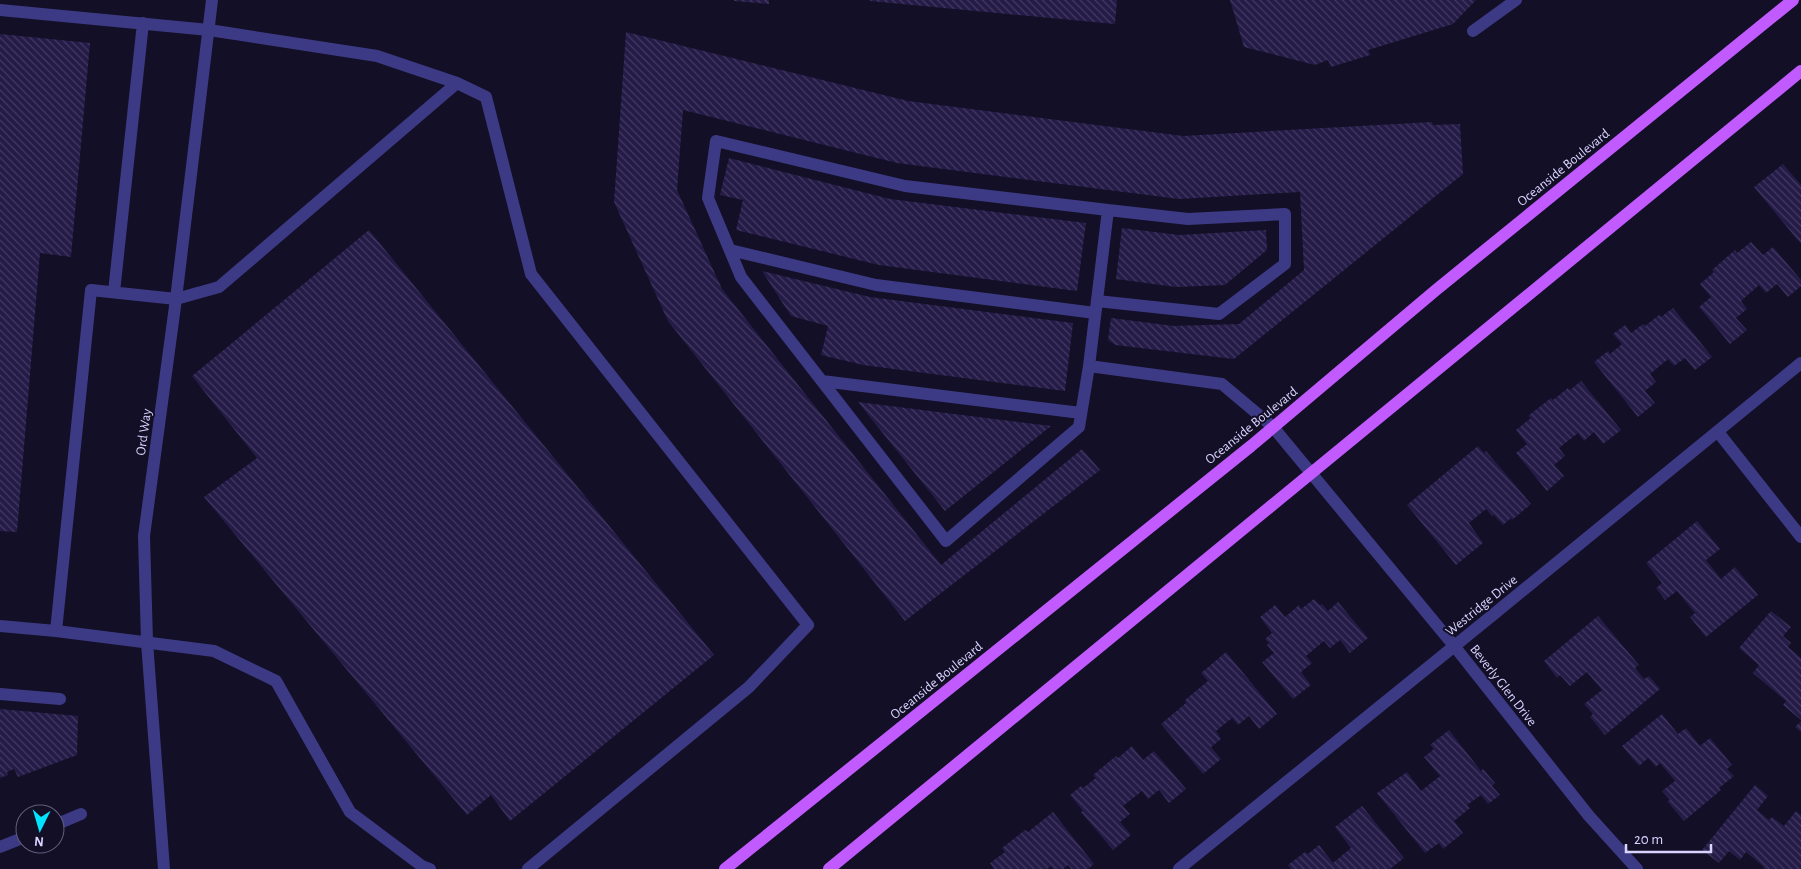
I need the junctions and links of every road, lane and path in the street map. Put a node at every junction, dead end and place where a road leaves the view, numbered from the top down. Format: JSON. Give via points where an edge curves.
{"nodes":[{"id":1,"x":212,"y":0,"type":"edge"},
{"id":2,"x":1516,"y":0,"type":"edge"},
{"id":3,"x":1793,"y":0,"type":"edge"},
{"id":4,"x":0,"y":10,"type":"edge"},
{"id":5,"x":143,"y":23,"type":"junction"},
{"id":6,"x":209,"y":30,"type":"junction"},
{"id":7,"x":1473,"y":31,"type":"dead end"},
{"id":8,"x":1801,"y":71,"type":"edge"},
{"id":9,"x":457,"y":83,"type":"junction"},
{"id":10,"x":1108,"y":210,"type":"junction"},
{"id":11,"x":730,"y":250,"type":"junction"},
{"id":12,"x":114,"y":292,"type":"junction"},
{"id":13,"x":176,"y":299,"type":"junction"},
{"id":14,"x":1096,"y":307,"type":"junction"},
{"id":15,"x":1801,"y":363,"type":"edge"},
{"id":16,"x":1089,"y":366,"type":"junction"},
{"id":17,"x":822,"y":380,"type":"junction"},
{"id":18,"x":1082,"y":413,"type":"junction"},
{"id":19,"x":1273,"y":427,"type":"junction"},
{"id":20,"x":1718,"y":432,"type":"junction"},
{"id":21,"x":1312,"y":474,"type":"junction"},
{"id":22,"x":1801,"y":537,"type":"edge"},
{"id":23,"x":0,"y":626,"type":"edge"},
{"id":24,"x":56,"y":631,"type":"junction"},
{"id":25,"x":147,"y":642,"type":"junction"},
{"id":26,"x":1454,"y":647,"type":"junction"},
{"id":27,"x":0,"y":694,"type":"edge"},
{"id":28,"x":60,"y":699,"type":"dead end"},
{"id":29,"x":80,"y":814,"type":"dead end"},
{"id":30,"x":65,"y":821,"type":"edge"},
{"id":31,"x":15,"y":841,"type":"edge"},
{"id":32,"x":0,"y":847,"type":"edge"},
{"id":33,"x":164,"y":869,"type":"edge"},
{"id":34,"x":430,"y":869,"type":"edge"},
{"id":35,"x":528,"y":869,"type":"edge"},
{"id":36,"x":725,"y":869,"type":"edge"},
{"id":37,"x":829,"y":869,"type":"edge"},
{"id":38,"x":1179,"y":869,"type":"edge"},
{"id":39,"x":1636,"y":869,"type":"edge"}],
"edges":[{"from":1,"to":6,"type":"street","name":"Ord Way"},
{"from":2,"to":7,"type":"street"},
{"from":3,"to":19,"type":"main road","name":"Oceanside Boulevard"},
{"from":4,"to":5,"type":"street"},
{"from":5,"to":6,"type":"street"},
{"from":5,"to":12,"type":"street"},
{"from":6,"to":9,"type":"street","via":[[377,56]]},
{"from":6,"to":13,"type":"street","name":"Ord Way"},
{"from":8,"to":21,"type":"main road"},
{"from":9,"to":13,"type":"street","via":[[220,287]]},
{"from":9,"to":35,"type":"street","via":[[486,97],[531,274],[808,625],[749,687]]},
{"from":10,"to":11,"type":"street","via":[[905,186],[716,141],[708,198]]},
{"from":10,"to":14,"type":"street"},
{"from":10,"to":14,"type":"street","via":[[1188,219],[1285,214],[1285,264],[1219,314]]},
{"from":11,"to":14,"type":"street","via":[[876,285]]},
{"from":11,"to":17,"type":"street","via":[[741,277]]},
{"from":12,"to":13,"type":"street"},
{"from":12,"to":24,"type":"street","via":[[91,290]]},
{"from":13,"to":25,"type":"street","name":"Ord Way","via":[[144,536]]},
{"from":14,"to":16,"type":"street"},
{"from":15,"to":20,"type":"street","name":"Westridge Drive"},
{"from":16,"to":18,"type":"street"},
{"from":16,"to":19,"type":"street","name":"Beverly Glen Drive","via":[[1222,384]]},
{"from":17,"to":18,"type":"street"},
{"from":17,"to":18,"type":"street","via":[[946,541],[1079,427]]},
{"from":19,"to":21,"type":"street","name":"Beverly Glen Drive"},
{"from":19,"to":36,"type":"main road","name":"Oceanside Boulevard"},
{"from":20,"to":22,"type":"street"},
{"from":20,"to":26,"type":"street","name":"Westridge Drive"},
{"from":21,"to":26,"type":"street","name":"Beverly Glen Drive"},
{"from":21,"to":37,"type":"main road"},
{"from":23,"to":24,"type":"street"},
{"from":24,"to":25,"type":"street"},
{"from":25,"to":33,"type":"street","name":"Ord Way"},
{"from":25,"to":34,"type":"street","via":[[214,651],[276,681],[350,812]]},
{"from":26,"to":38,"type":"street","name":"Westridge Drive"},
{"from":26,"to":39,"type":"street","name":"Beverly Glen Drive","via":[[1589,816]]},
{"from":27,"to":28,"type":"street"},
{"from":29,"to":30,"type":"street"},
{"from":31,"to":32,"type":"street"}]}
